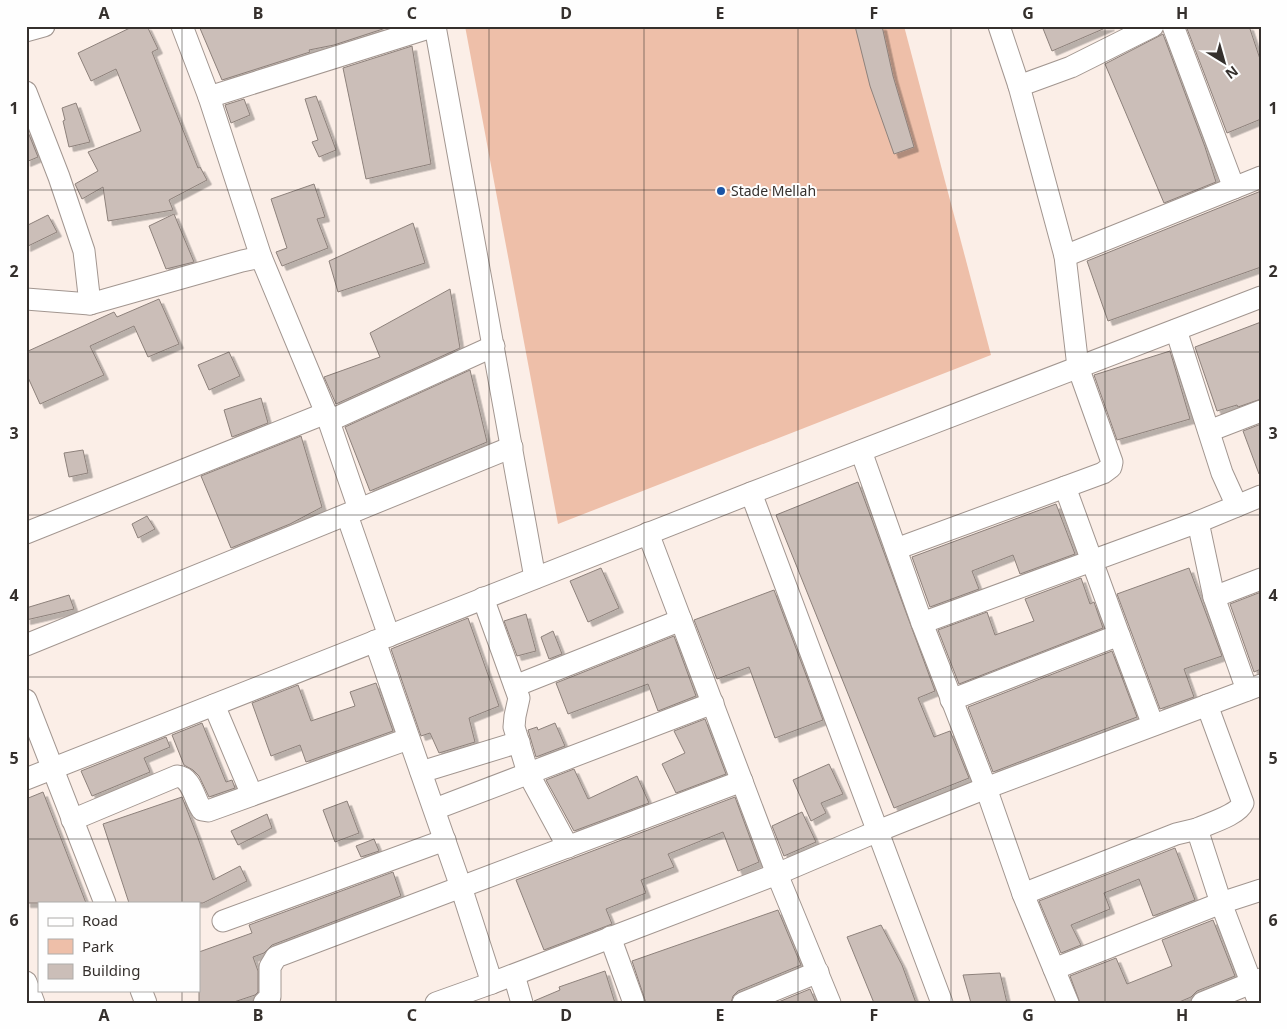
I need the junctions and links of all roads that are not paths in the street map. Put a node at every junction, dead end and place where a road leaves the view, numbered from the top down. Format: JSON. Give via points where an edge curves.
{"nodes":[{"id":1,"x":44,"y":26,"type":"edge"},
{"id":2,"x":182,"y":26,"type":"edge"},
{"id":3,"x":435,"y":26,"type":"edge"},
{"id":4,"x":999,"y":26,"type":"edge"},
{"id":5,"x":1153,"y":26,"type":"edge"},
{"id":6,"x":1173,"y":26,"type":"edge"},
{"id":7,"x":26,"y":31,"type":"edge"},
{"id":8,"x":1019,"y":86,"type":"junction"},
{"id":9,"x":26,"y":92,"type":"edge"},
{"id":10,"x":209,"y":98,"type":"junction"},
{"id":11,"x":1261,"y":177,"type":"edge"},
{"id":12,"x":1234,"y":188,"type":"junction"},
{"id":13,"x":1065,"y":256,"type":"junction"},
{"id":14,"x":261,"y":257,"type":"junction"},
{"id":15,"x":1261,"y":297,"type":"edge"},
{"id":16,"x":26,"y":299,"type":"edge"},
{"id":17,"x":90,"y":304,"type":"junction"},
{"id":18,"x":1176,"y":330,"type":"junction"},
{"id":19,"x":494,"y":346,"type":"junction"},
{"id":20,"x":1078,"y":367,"type":"junction"},
{"id":21,"x":1261,"y":410,"type":"edge"},
{"id":22,"x":327,"y":417,"type":"junction"},
{"id":23,"x":1209,"y":431,"type":"junction"},
{"id":24,"x":512,"y":447,"type":"junction"},
{"id":25,"x":861,"y":451,"type":"junction"},
{"id":26,"x":1065,"y":487,"type":"junction"},
{"id":27,"x":752,"y":492,"type":"junction"},
{"id":28,"x":1261,"y":496,"type":"edge"},
{"id":29,"x":1237,"y":506,"type":"junction"},
{"id":30,"x":353,"y":512,"type":"junction"},
{"id":31,"x":1198,"y":522,"type":"junction"},
{"id":32,"x":26,"y":533,"type":"edge"},
{"id":33,"x":648,"y":533,"type":"junction"},
{"id":34,"x":896,"y":549,"type":"junction"},
{"id":35,"x":1091,"y":561,"type":"junction"},
{"id":36,"x":535,"y":578,"type":"junction"},
{"id":37,"x":1261,"y":579,"type":"edge"},
{"id":38,"x":1214,"y":597,"type":"junction"},
{"id":39,"x":483,"y":598,"type":"junction"},
{"id":40,"x":681,"y":620,"type":"junction"},
{"id":41,"x":922,"y":623,"type":"junction"},
{"id":42,"x":1119,"y":635,"type":"junction"},
{"id":43,"x":382,"y":639,"type":"junction"},
{"id":44,"x":26,"y":645,"type":"edge"},
{"id":45,"x":515,"y":686,"type":"junction"},
{"id":46,"x":1254,"y":687,"type":"edge"},
{"id":47,"x":26,"y":700,"type":"edge"},
{"id":48,"x":951,"y":700,"type":"junction"},
{"id":49,"x":713,"y":703,"type":"junction"},
{"id":50,"x":214,"y":705,"type":"junction"},
{"id":51,"x":1207,"y":705,"type":"junction"},
{"id":52,"x":1153,"y":725,"type":"junction"},
{"id":53,"x":408,"y":739,"type":"junction"},
{"id":54,"x":519,"y":742,"type":"junction"},
{"id":55,"x":53,"y":769,"type":"junction"},
{"id":56,"x":421,"y":772,"type":"junction"},
{"id":57,"x":528,"y":774,"type":"junction"},
{"id":58,"x":26,"y":779,"type":"edge"},
{"id":59,"x":742,"y":781,"type":"junction"},
{"id":60,"x":986,"y":788,"type":"junction"},
{"id":61,"x":252,"y":795,"type":"junction"},
{"id":62,"x":435,"y":809,"type":"junction"},
{"id":63,"x":72,"y":820,"type":"junction"},
{"id":64,"x":1197,"y":829,"type":"junction"},
{"id":65,"x":878,"y":831,"type":"junction"},
{"id":66,"x":445,"y":840,"type":"junction"},
{"id":67,"x":568,"y":847,"type":"junction"},
{"id":68,"x":777,"y":874,"type":"junction"},
{"id":69,"x":461,"y":887,"type":"junction"},
{"id":70,"x":1261,"y":890,"type":"edge"},
{"id":71,"x":1024,"y":894,"type":"junction"},
{"id":72,"x":106,"y":902,"type":"edge"},
{"id":73,"x":1221,"y":903,"type":"junction"},
{"id":74,"x":223,"y":920,"type":"dead end"},
{"id":75,"x":610,"y":937,"type":"junction"},
{"id":76,"x":1054,"y":969,"type":"junction"},
{"id":77,"x":818,"y":972,"type":"junction"},
{"id":78,"x":514,"y":975,"type":"junction"},
{"id":79,"x":1256,"y":981,"type":"edge"},
{"id":80,"x":26,"y":982,"type":"edge"},
{"id":81,"x":492,"y":983,"type":"junction"},
{"id":82,"x":34,"y":1003,"type":"edge"},
{"id":83,"x":264,"y":1003,"type":"edge"},
{"id":84,"x":436,"y":1003,"type":"edge"},
{"id":85,"x":522,"y":1003,"type":"edge"},
{"id":86,"x":634,"y":1003,"type":"edge"},
{"id":87,"x":743,"y":1003,"type":"edge"},
{"id":88,"x":830,"y":1003,"type":"edge"},
{"id":89,"x":942,"y":1003,"type":"edge"},
{"id":90,"x":1068,"y":1003,"type":"edge"},
{"id":91,"x":1202,"y":1003,"type":"edge"},
{"id":92,"x":1259,"y":1003,"type":"edge"}],
"edges":[{"from":1,"to":7,"type":"street"},
{"from":2,"to":10,"type":"street"},
{"from":3,"to":10,"type":"street"},
{"from":3,"to":19,"type":"street"},
{"from":4,"to":8,"type":"street"},
{"from":5,"to":8,"type":"street","via":[[1070,67]]},
{"from":6,"to":12,"type":"street"},
{"from":8,"to":13,"type":"street"},
{"from":9,"to":17,"type":"street","via":[[84,251]]},
{"from":10,"to":14,"type":"street"},
{"from":11,"to":12,"type":"street"},
{"from":12,"to":13,"type":"street"},
{"from":13,"to":20,"type":"street"},
{"from":14,"to":17,"type":"street"},
{"from":14,"to":22,"type":"street"},
{"from":15,"to":18,"type":"street"},
{"from":16,"to":17,"type":"street"},
{"from":18,"to":20,"type":"street"},
{"from":18,"to":23,"type":"street"},
{"from":19,"to":22,"type":"street"},
{"from":19,"to":24,"type":"street"},
{"from":20,"to":25,"type":"street"},
{"from":20,"to":26,"type":"street","via":[[1112,462],[1103,473]]},
{"from":21,"to":23,"type":"street"},
{"from":22,"to":30,"type":"street"},
{"from":22,"to":32,"type":"street"},
{"from":23,"to":29,"type":"street","via":[[1222,473]]},
{"from":24,"to":30,"type":"street"},
{"from":24,"to":36,"type":"street"},
{"from":25,"to":27,"type":"street"},
{"from":25,"to":34,"type":"street"},
{"from":26,"to":34,"type":"street"},
{"from":26,"to":35,"type":"street"},
{"from":27,"to":33,"type":"street"},
{"from":27,"to":65,"type":"street"},
{"from":28,"to":29,"type":"street"},
{"from":29,"to":31,"type":"street"},
{"from":30,"to":43,"type":"street"},
{"from":30,"to":44,"type":"street"},
{"from":31,"to":35,"type":"street"},
{"from":31,"to":38,"type":"street"},
{"from":33,"to":36,"type":"street"},
{"from":33,"to":40,"type":"street"},
{"from":34,"to":41,"type":"street"},
{"from":35,"to":41,"type":"street"},
{"from":35,"to":42,"type":"street"},
{"from":36,"to":39,"type":"street"},
{"from":37,"to":38,"type":"street"},
{"from":38,"to":46,"type":"street"},
{"from":39,"to":43,"type":"street"},
{"from":39,"to":45,"type":"street"},
{"from":40,"to":45,"type":"street"},
{"from":40,"to":49,"type":"street"},
{"from":41,"to":48,"type":"street"},
{"from":42,"to":48,"type":"street"},
{"from":42,"to":52,"type":"street"},
{"from":43,"to":50,"type":"street"},
{"from":43,"to":53,"type":"street"},
{"from":45,"to":54,"type":"street","via":[[519,698],[514,728]]},
{"from":46,"to":51,"type":"street"},
{"from":47,"to":55,"type":"street"},
{"from":48,"to":60,"type":"street"},
{"from":49,"to":57,"type":"street"},
{"from":49,"to":59,"type":"street"},
{"from":50,"to":55,"type":"street"},
{"from":50,"to":61,"type":"street"},
{"from":51,"to":52,"type":"street"},
{"from":51,"to":64,"type":"street","via":[[1243,803],[1235,812]]},
{"from":52,"to":60,"type":"street"},
{"from":53,"to":56,"type":"street"},
{"from":53,"to":61,"type":"street"},
{"from":54,"to":56,"type":"street"},
{"from":54,"to":57,"type":"street"},
{"from":55,"to":58,"type":"street"},
{"from":55,"to":63,"type":"street"},
{"from":56,"to":62,"type":"street"},
{"from":57,"to":62,"type":"street"},
{"from":57,"to":67,"type":"street"},
{"from":59,"to":67,"type":"street"},
{"from":59,"to":68,"type":"street"},
{"from":60,"to":65,"type":"street"},
{"from":60,"to":71,"type":"street"},
{"from":61,"to":63,"type":"street","via":[[208,811],[202,810],[187,781],[177,776]]},
{"from":62,"to":66,"type":"street"},
{"from":63,"to":72,"type":"street"},
{"from":64,"to":71,"type":"street","via":[[1176,834]]},
{"from":64,"to":73,"type":"street"},
{"from":65,"to":68,"type":"street"},
{"from":65,"to":89,"type":"street"},
{"from":66,"to":69,"type":"street"},
{"from":66,"to":74,"type":"street"},
{"from":67,"to":69,"type":"street"},
{"from":68,"to":75,"type":"street"},
{"from":68,"to":77,"type":"street"},
{"from":69,"to":81,"type":"street"},
{"from":69,"to":83,"type":"street","via":[[276,957],[270,967],[270,997]]},
{"from":70,"to":73,"type":"street"},
{"from":71,"to":76,"type":"street"},
{"from":73,"to":76,"type":"street"},
{"from":73,"to":79,"type":"street"},
{"from":75,"to":78,"type":"street"},
{"from":75,"to":86,"type":"street"},
{"from":76,"to":90,"type":"street"},
{"from":77,"to":87,"type":"street"},
{"from":77,"to":88,"type":"street"},
{"from":78,"to":81,"type":"street"},
{"from":78,"to":85,"type":"street"},
{"from":79,"to":91,"type":"street"},
{"from":79,"to":92,"type":"street"},
{"from":80,"to":82,"type":"street"},
{"from":81,"to":84,"type":"street"}]}
